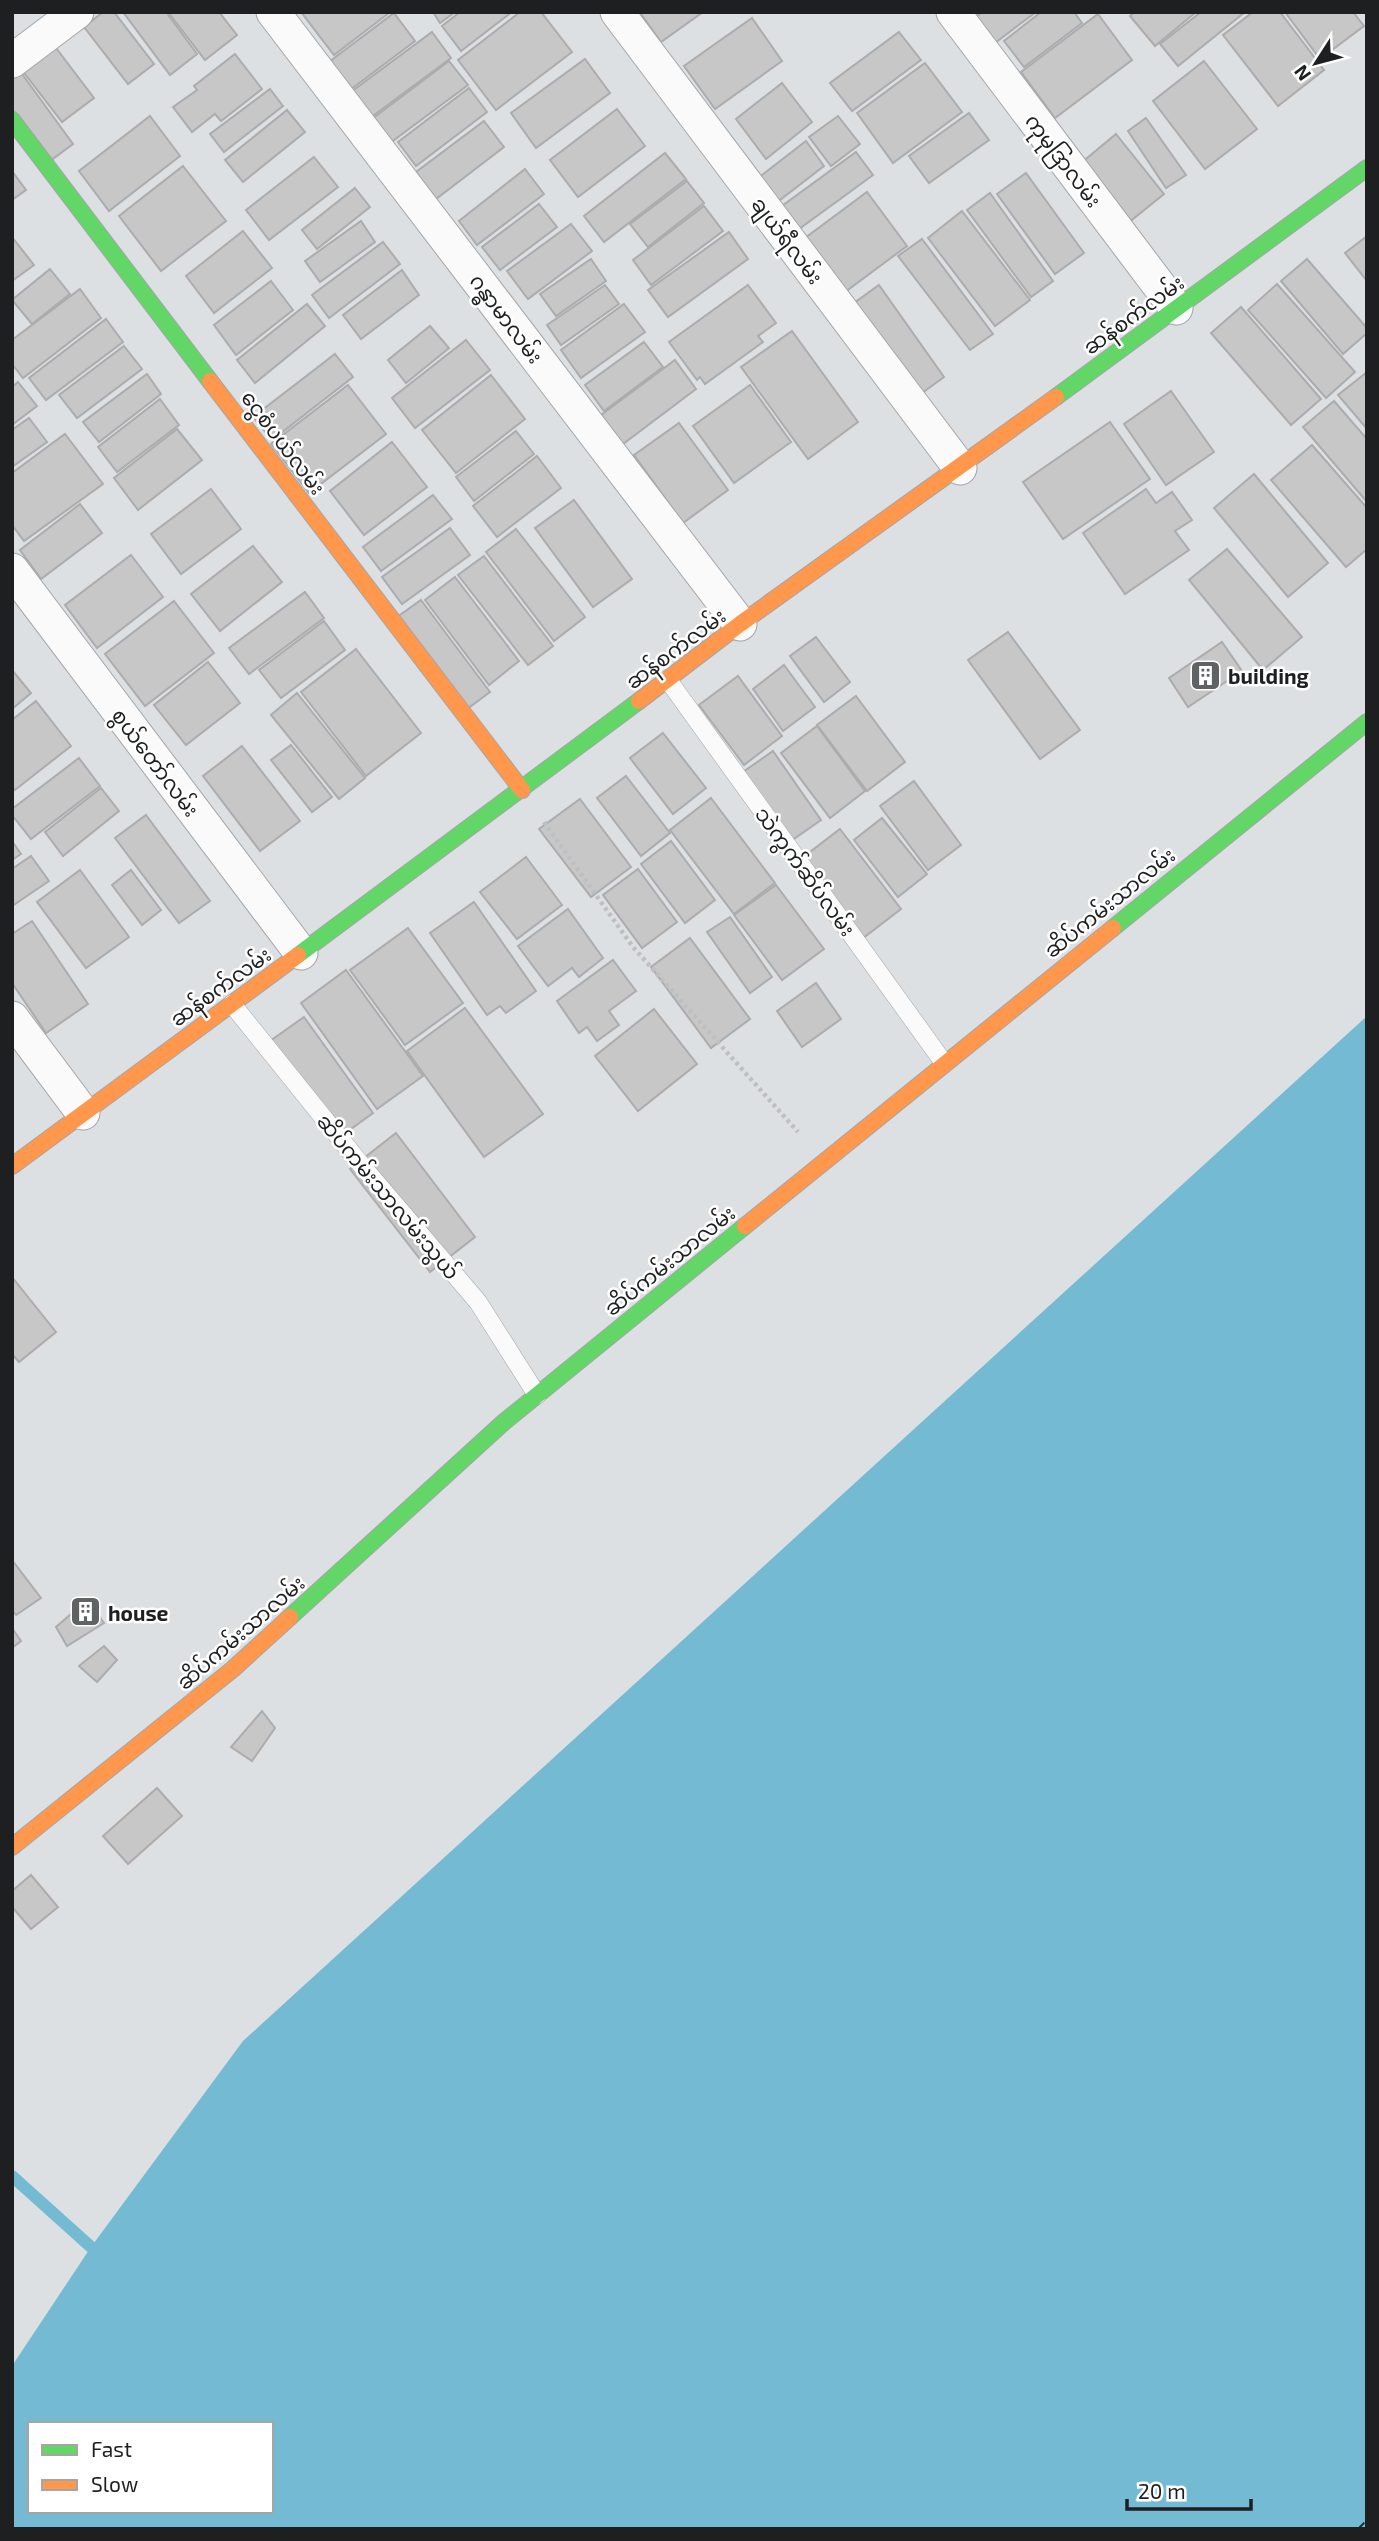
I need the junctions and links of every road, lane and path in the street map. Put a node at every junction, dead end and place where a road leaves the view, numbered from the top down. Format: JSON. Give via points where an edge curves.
{"nodes":[{"id":1,"x":77,"y":12,"type":"edge"},
{"id":2,"x":273,"y":12,"type":"edge"},
{"id":3,"x":617,"y":12,"type":"edge"},
{"id":4,"x":953,"y":12,"type":"edge"},
{"id":5,"x":12,"y":61,"type":"edge"},
{"id":6,"x":12,"y":120,"type":"edge"},
{"id":7,"x":1367,"y":169,"type":"edge"},
{"id":8,"x":1176,"y":308,"type":"junction"},
{"id":9,"x":960,"y":468,"type":"junction"},
{"id":10,"x":12,"y":570,"type":"edge"},
{"id":11,"x":740,"y":624,"type":"junction"},
{"id":12,"x":668,"y":680,"type":"junction"},
{"id":13,"x":1367,"y":722,"type":"edge"},
{"id":14,"x":522,"y":790,"type":"junction"},
{"id":15,"x":301,"y":953,"type":"junction"},
{"id":16,"x":232,"y":1004,"type":"junction"},
{"id":17,"x":12,"y":1018,"type":"edge"},
{"id":18,"x":944,"y":1063,"type":"junction"},
{"id":19,"x":83,"y":1113,"type":"junction"},
{"id":20,"x":824,"y":1161,"type":"junction"},
{"id":21,"x":12,"y":1166,"type":"edge"},
{"id":22,"x":537,"y":1395,"type":"junction"},
{"id":23,"x":12,"y":1847,"type":"edge"}],
"edges":[{"from":1,"to":5,"type":"street"},
{"from":2,"to":11,"type":"street","name":"ဂန္ဓာမာလမ်း"},
{"from":3,"to":9,"type":"street","name":"ချယ်ရီလမ်း"},
{"from":4,"to":8,"type":"street","name":"ကုမုဒြာလမ်း"},
{"from":6,"to":14,"type":"street","name":"ငွေစံပယ်လမ်း"},
{"from":7,"to":8,"type":"street","name":"ဆန်စက်လမ်း"},
{"from":8,"to":9,"type":"street","name":"ဆန်စက်လမ်း"},
{"from":9,"to":11,"type":"street","name":"ဆန်စက်လမ်း"},
{"from":10,"to":15,"type":"street","name":"စွယ်တော်လမ်း"},
{"from":11,"to":12,"type":"street","name":"ဆန်စက်လမ်း"},
{"from":12,"to":14,"type":"street","name":"ဆန်စက်လမ်း"},
{"from":12,"to":18,"type":"lane","name":"သဲကွက်ဆိပ်လမ်း"},
{"from":13,"to":18,"type":"street","name":"ဆိပ်ကမ်းသာလမ်း"},
{"from":14,"to":15,"type":"street","name":"ဆန်စက်လမ်း"},
{"from":14,"to":20,"type":"path","via":[[633,947]]},
{"from":15,"to":16,"type":"street","name":"ဆန်စက်လမ်း"},
{"from":16,"to":19,"type":"street","name":"ဆန်စက်လမ်း"},
{"from":16,"to":22,"type":"lane","name":"ဆိပ်ကမ်းသာလမ်းသွယ်","via":[[478,1302]]},
{"from":17,"to":19,"type":"street"},
{"from":18,"to":20,"type":"street","name":"ဆိပ်ကမ်းသာလမ်း"},
{"from":19,"to":21,"type":"street","name":"ဆန်စက်လမ်း"},
{"from":20,"to":22,"type":"street","name":"ဆိပ်ကမ်းသာလမ်း"},
{"from":22,"to":23,"type":"street","name":"ဆိပ်ကမ်းသာလမ်း","via":[[233,1669]]}]}
